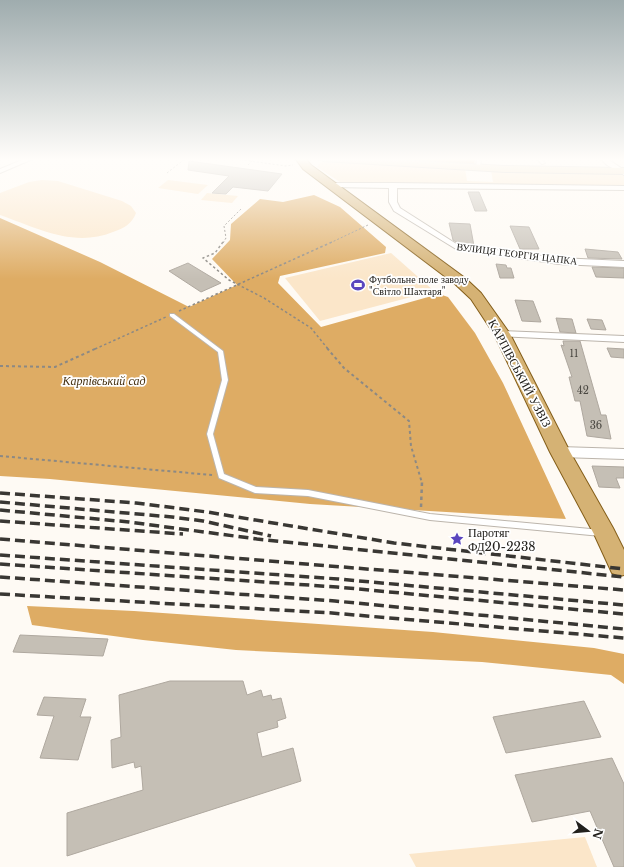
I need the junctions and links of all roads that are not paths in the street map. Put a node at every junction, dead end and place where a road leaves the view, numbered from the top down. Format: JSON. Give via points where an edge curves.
{"nodes":[{"id":1,"x":350,"y":198,"type":"edge"},
{"id":2,"x":393,"y":198,"type":"edge"},
{"id":3,"x":624,"y":264,"type":"edge"},
{"id":4,"x":172,"y":315,"type":"road end"},
{"id":5,"x":502,"y":334,"type":"junction"},
{"id":6,"x":624,"y":339,"type":"edge"},
{"id":7,"x":560,"y":452,"type":"junction"},
{"id":8,"x":624,"y":454,"type":"edge"},
{"id":9,"x":605,"y":534,"type":"junction"},
{"id":10,"x":620,"y":566,"type":"dead end"}],
"edges":[{"from":1,"to":5,"type":"main road","name":"КАРПІВСЬКИЙ УЗВІЗ","via":[[460,281],[476,296]]},
{"from":2,"to":3,"type":"street","name":"ВУЛИЦЯ ГЕОРГІЯ ЦАПКА","via":[[398,209],[456,248],[559,261]]},
{"from":4,"to":9,"type":"lane","via":[[220,351],[225,380],[210,434],[221,476],[255,490],[308,493],[421,515]]},
{"from":5,"to":6,"type":"street"},
{"from":5,"to":7,"type":"main road","name":"КАРПІВСЬКИЙ УЗВІЗ"},
{"from":7,"to":8,"type":"street"},
{"from":7,"to":9,"type":"main road","name":"КАРПІВСЬКИЙ УЗВІЗ"},
{"from":9,"to":10,"type":"main road","name":"КАРПІВСЬКИЙ УЗВІЗ"}]}
